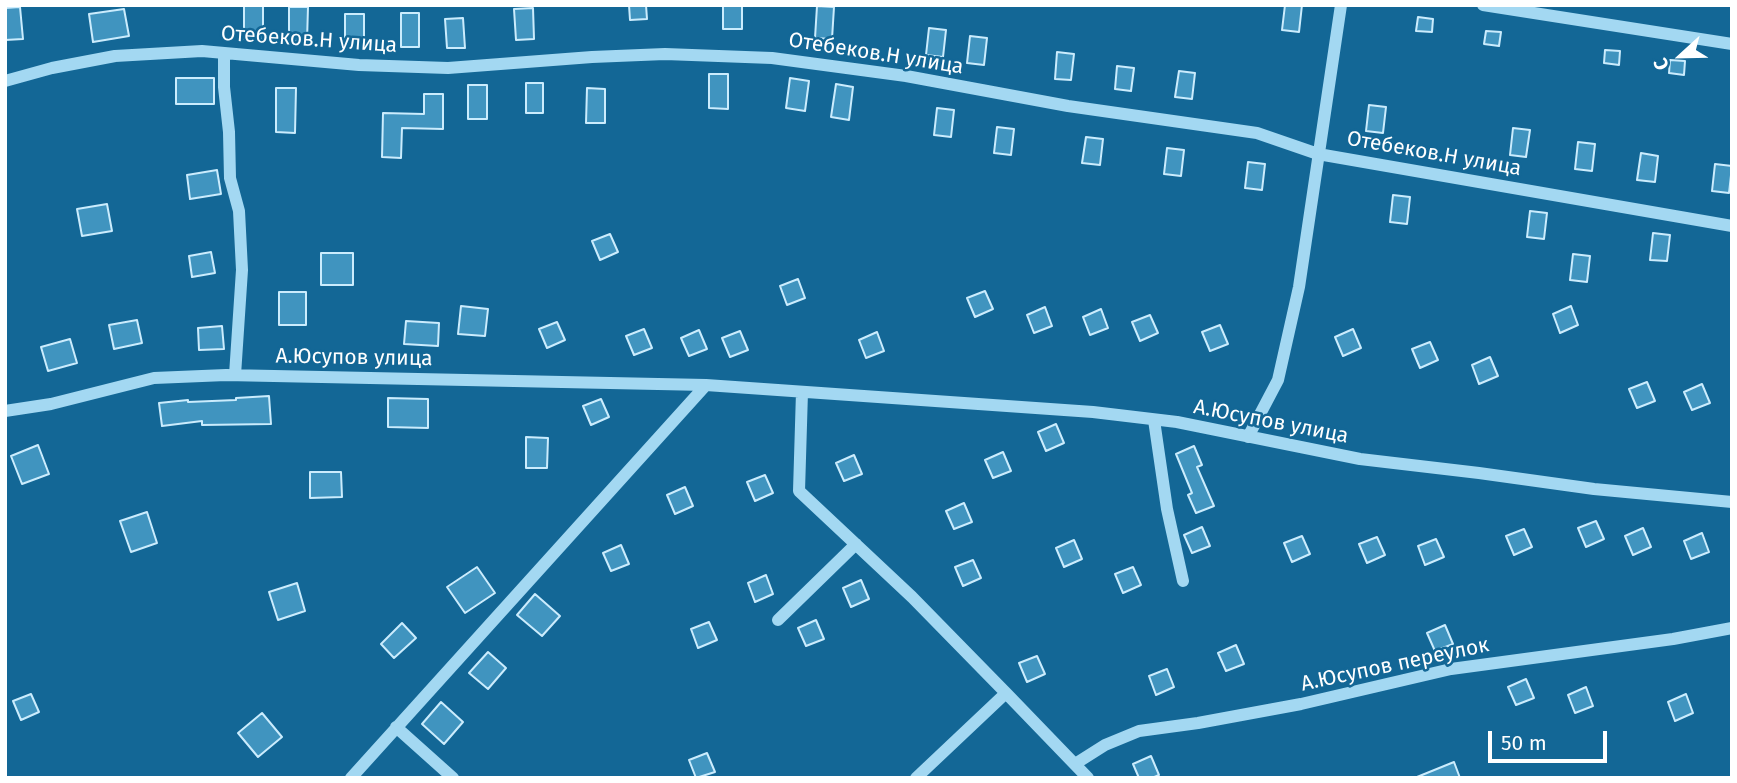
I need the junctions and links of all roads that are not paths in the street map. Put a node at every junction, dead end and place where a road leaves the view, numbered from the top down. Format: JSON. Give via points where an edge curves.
{"nodes":[{"id":1,"x":1341,"y":5,"type":"edge"},
{"id":2,"x":1483,"y":5,"type":"edge"},
{"id":3,"x":1732,"y":44,"type":"edge"},
{"id":4,"x":224,"y":55,"type":"junction"},
{"id":5,"x":5,"y":81,"type":"edge"},
{"id":6,"x":1318,"y":154,"type":"junction"},
{"id":7,"x":1732,"y":226,"type":"edge"},
{"id":8,"x":236,"y":375,"type":"junction"},
{"id":9,"x":706,"y":385,"type":"junction"},
{"id":10,"x":802,"y":393,"type":"junction"},
{"id":11,"x":5,"y":411,"type":"edge"},
{"id":12,"x":1154,"y":420,"type":"junction"},
{"id":13,"x":1248,"y":437,"type":"junction"},
{"id":14,"x":1732,"y":502,"type":"edge"},
{"id":15,"x":856,"y":544,"type":"junction"},
{"id":16,"x":1183,"y":581,"type":"dead end"},
{"id":17,"x":778,"y":620,"type":"dead end"},
{"id":18,"x":1732,"y":628,"type":"edge"},
{"id":19,"x":1006,"y":692,"type":"junction"},
{"id":20,"x":396,"y":727,"type":"junction"},
{"id":21,"x":1075,"y":764,"type":"junction"},
{"id":22,"x":351,"y":778,"type":"edge"},
{"id":23,"x":453,"y":778,"type":"edge"},
{"id":24,"x":916,"y":778,"type":"edge"},
{"id":25,"x":1088,"y":778,"type":"edge"}],
"edges":[{"from":1,"to":6,"type":"street"},
{"from":2,"to":3,"type":"street"},
{"from":4,"to":5,"type":"street","name":"Отебеков.Н улица","via":[[202,51],[116,56]]},
{"from":4,"to":6,"type":"street","name":"Отебеков.Н улица","via":[[448,68],[653,55],[772,58],[1257,133]]},
{"from":4,"to":8,"type":"street","via":[[230,178],[239,211],[242,270]]},
{"from":6,"to":7,"type":"street","name":"Отебеков.Н улица"},
{"from":6,"to":13,"type":"street","via":[[1299,287],[1278,380]]},
{"from":8,"to":9,"type":"street","name":"А.Юсупов улица"},
{"from":8,"to":11,"type":"street","name":"А.Юсупов улица","via":[[154,379]]},
{"from":9,"to":10,"type":"street","name":"А.Юсупов улица"},
{"from":9,"to":20,"type":"street"},
{"from":10,"to":12,"type":"street","name":"А.Юсупов улица"},
{"from":10,"to":15,"type":"street","via":[[799,491]]},
{"from":12,"to":13,"type":"street","name":"А.Юсупов улица"},
{"from":12,"to":16,"type":"street"},
{"from":13,"to":14,"type":"street","name":"А.Юсупов улица","via":[[1360,459]]},
{"from":15,"to":17,"type":"street"},
{"from":15,"to":19,"type":"street"},
{"from":18,"to":21,"type":"street","name":"А.Юсупов переулок","via":[[1451,669],[1301,704],[1139,731]]},
{"from":19,"to":21,"type":"street"},
{"from":19,"to":24,"type":"street"},
{"from":20,"to":22,"type":"street"},
{"from":20,"to":23,"type":"street"},
{"from":21,"to":25,"type":"street"}]}
